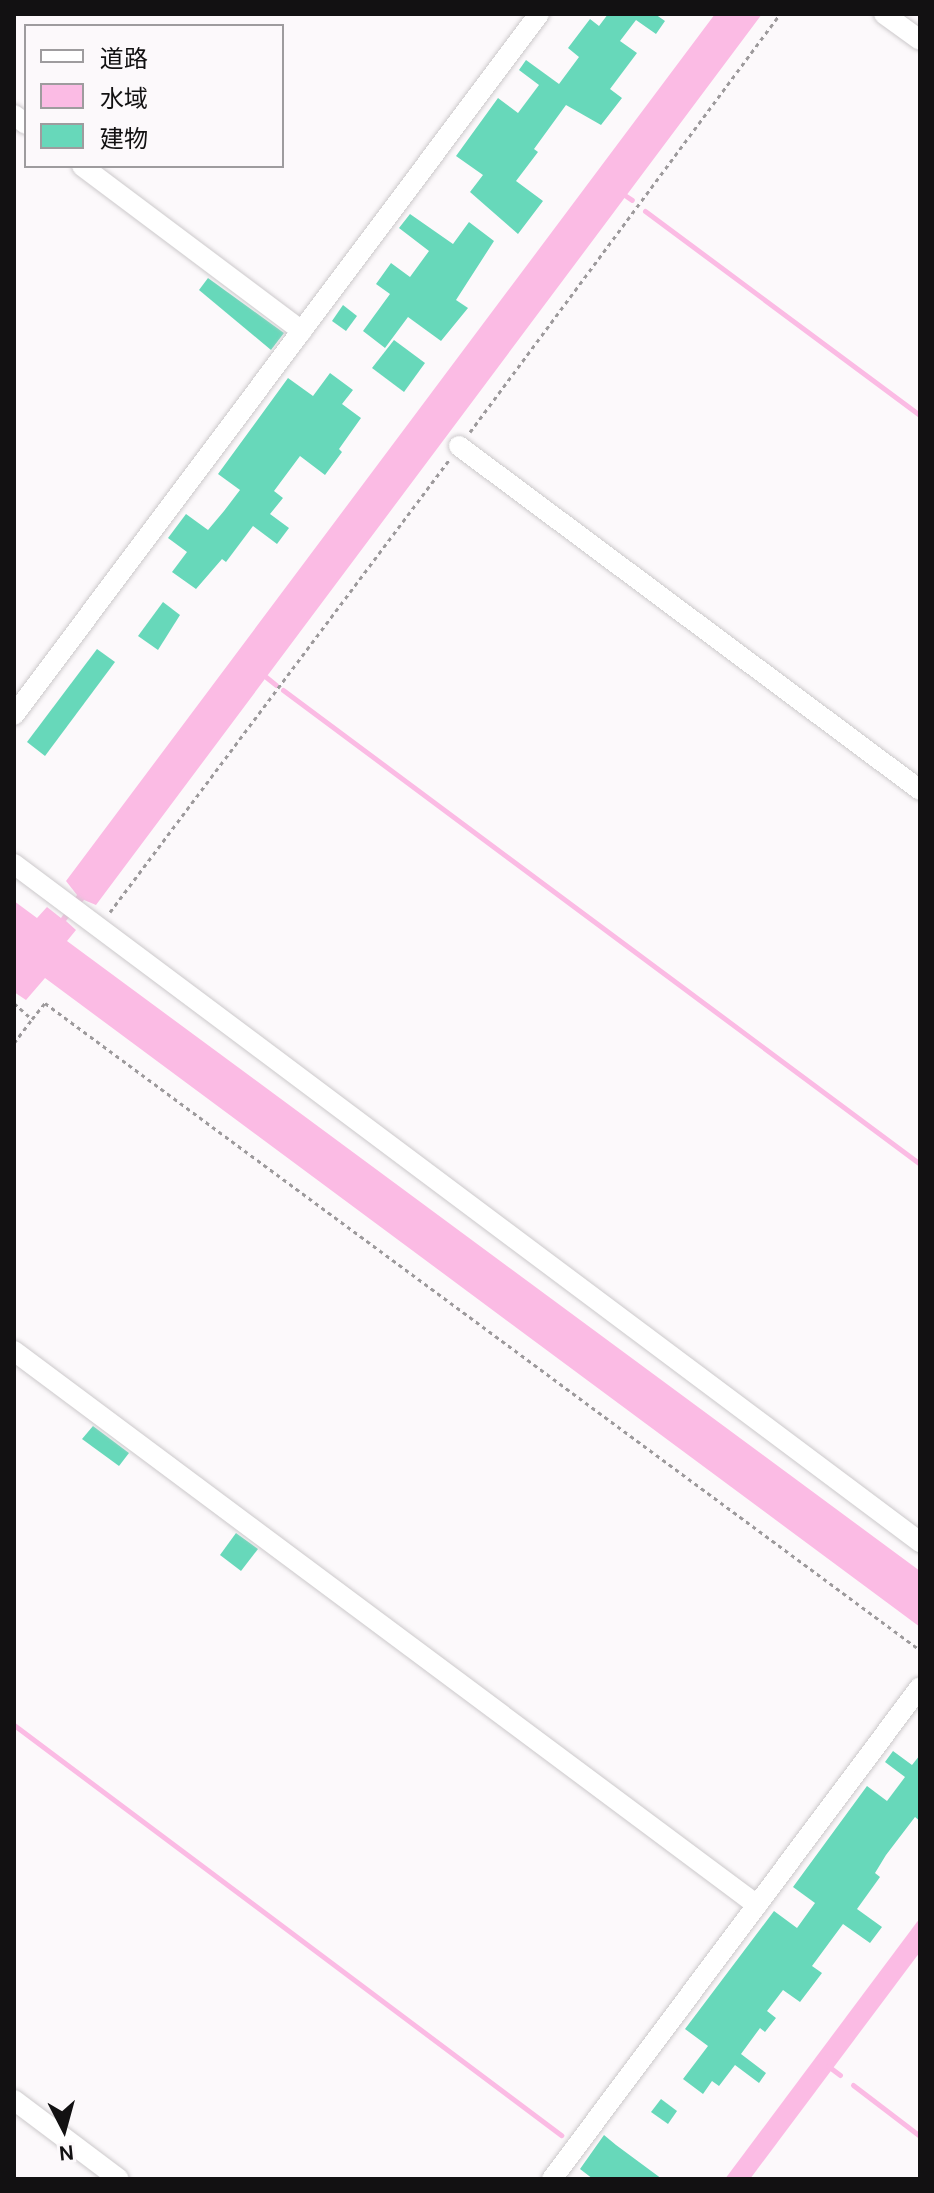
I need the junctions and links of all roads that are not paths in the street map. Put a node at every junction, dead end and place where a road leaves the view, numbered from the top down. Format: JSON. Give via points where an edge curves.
{"nodes":[{"id":1,"x":539,"y":14,"type":"edge"},
{"id":2,"x":884,"y":14,"type":"edge"},
{"id":3,"x":920,"y":40,"type":"edge"},
{"id":4,"x":85,"y":168,"type":"edge"},
{"id":5,"x":302,"y":331,"type":"junction"},
{"id":6,"x":459,"y":446,"type":"road end"},
{"id":7,"x":14,"y":715,"type":"edge"},
{"id":8,"x":920,"y":790,"type":"edge"},
{"id":9,"x":14,"y":864,"type":"edge"},
{"id":10,"x":14,"y":1351,"type":"edge"},
{"id":11,"x":920,"y":1542,"type":"edge"},
{"id":12,"x":920,"y":1687,"type":"edge"},
{"id":13,"x":757,"y":1905,"type":"junction"},
{"id":14,"x":14,"y":2100,"type":"edge"},
{"id":15,"x":119,"y":2179,"type":"edge"},
{"id":16,"x":552,"y":2179,"type":"edge"}],
"edges":[{"from":1,"to":5,"type":"street"},
{"from":2,"to":3,"type":"street"},
{"from":4,"to":5,"type":"street"},
{"from":5,"to":7,"type":"street"},
{"from":6,"to":8,"type":"street"},
{"from":9,"to":11,"type":"street"},
{"from":10,"to":13,"type":"street"},
{"from":12,"to":13,"type":"street"},
{"from":13,"to":16,"type":"street"},
{"from":14,"to":15,"type":"street"}]}
